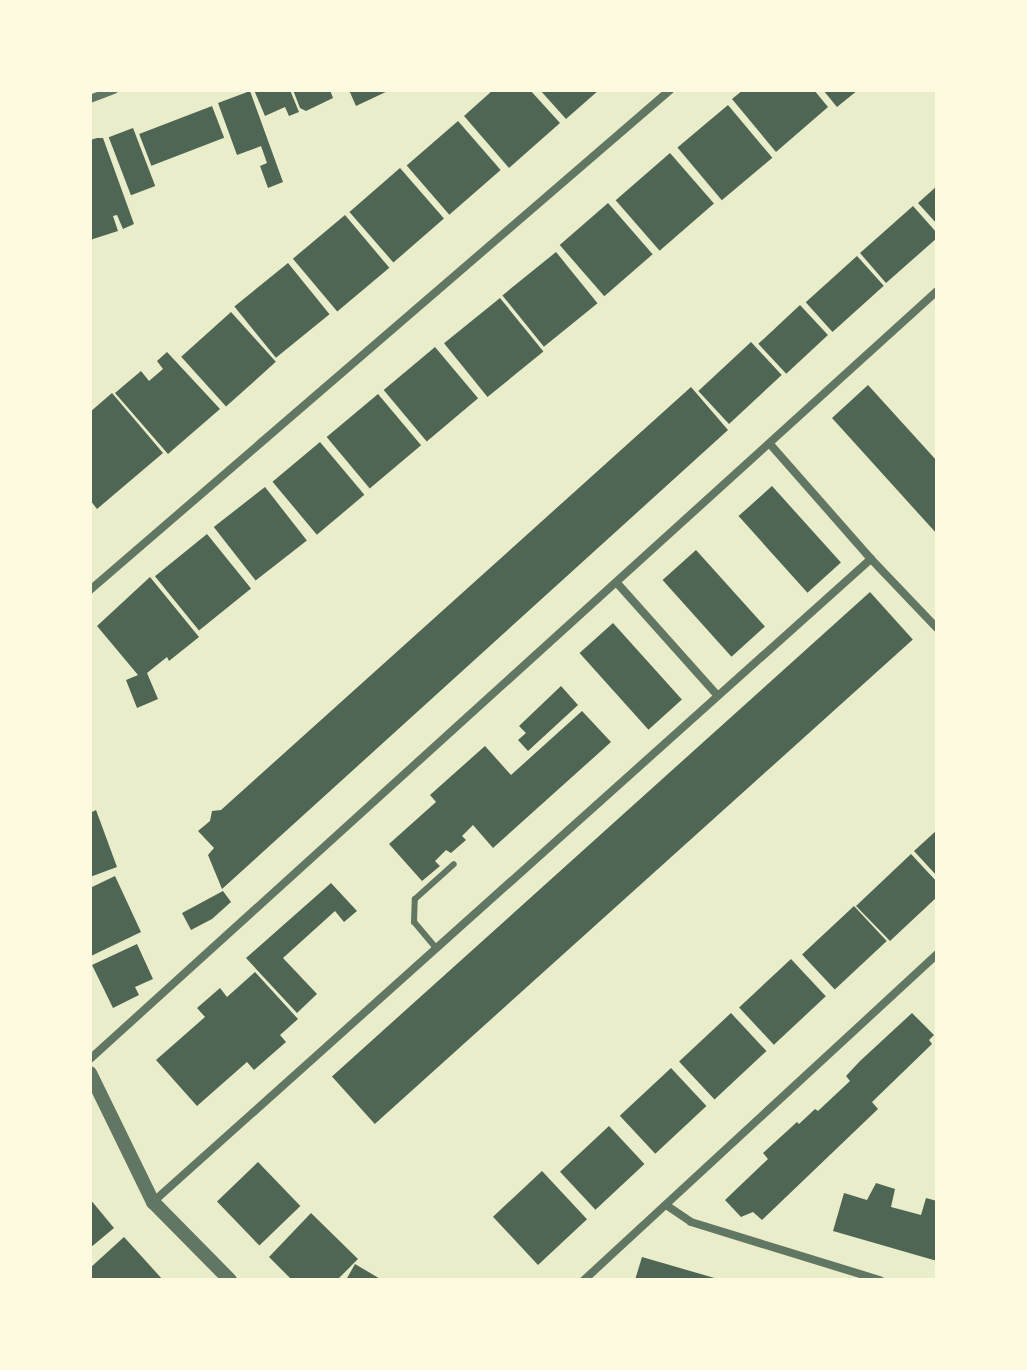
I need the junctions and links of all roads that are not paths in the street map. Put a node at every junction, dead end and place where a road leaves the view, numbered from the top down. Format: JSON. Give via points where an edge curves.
{"nodes":[{"id":1,"x":114,"y":90,"type":"edge"},
{"id":2,"x":670,"y":90,"type":"edge"},
{"id":3,"x":90,"y":99,"type":"edge"},
{"id":4,"x":937,"y":291,"type":"edge"},
{"id":5,"x":770,"y":444,"type":"junction"},
{"id":6,"x":871,"y":559,"type":"junction"},
{"id":7,"x":617,"y":583,"type":"junction"},
{"id":8,"x":90,"y":590,"type":"edge"},
{"id":9,"x":937,"y":628,"type":"edge"},
{"id":10,"x":717,"y":695,"type":"junction"},
{"id":11,"x":454,"y":864,"type":"dead end"},
{"id":12,"x":436,"y":948,"type":"junction"},
{"id":13,"x":937,"y":954,"type":"edge"},
{"id":14,"x":90,"y":1059,"type":"edge"},
{"id":15,"x":90,"y":1073,"type":"edge"},
{"id":16,"x":153,"y":1202,"type":"junction"},
{"id":17,"x":666,"y":1205,"type":"junction"},
{"id":18,"x":230,"y":1280,"type":"edge"},
{"id":19,"x":584,"y":1280,"type":"edge"},
{"id":20,"x":880,"y":1280,"type":"edge"}],
"edges":[{"from":1,"to":3,"type":"street"},
{"from":2,"to":8,"type":"street"},
{"from":4,"to":5,"type":"street"},
{"from":5,"to":6,"type":"street"},
{"from":5,"to":7,"type":"street"},
{"from":6,"to":9,"type":"street"},
{"from":6,"to":10,"type":"street"},
{"from":7,"to":10,"type":"street"},
{"from":7,"to":14,"type":"street"},
{"from":10,"to":12,"type":"street"},
{"from":11,"to":12,"type":"lane","via":[[415,899],[414,922]]},
{"from":12,"to":16,"type":"street"},
{"from":13,"to":17,"type":"street"},
{"from":15,"to":16,"type":"street"},
{"from":16,"to":18,"type":"street"},
{"from":17,"to":19,"type":"street"},
{"from":17,"to":20,"type":"street","via":[[691,1222]]}]}
